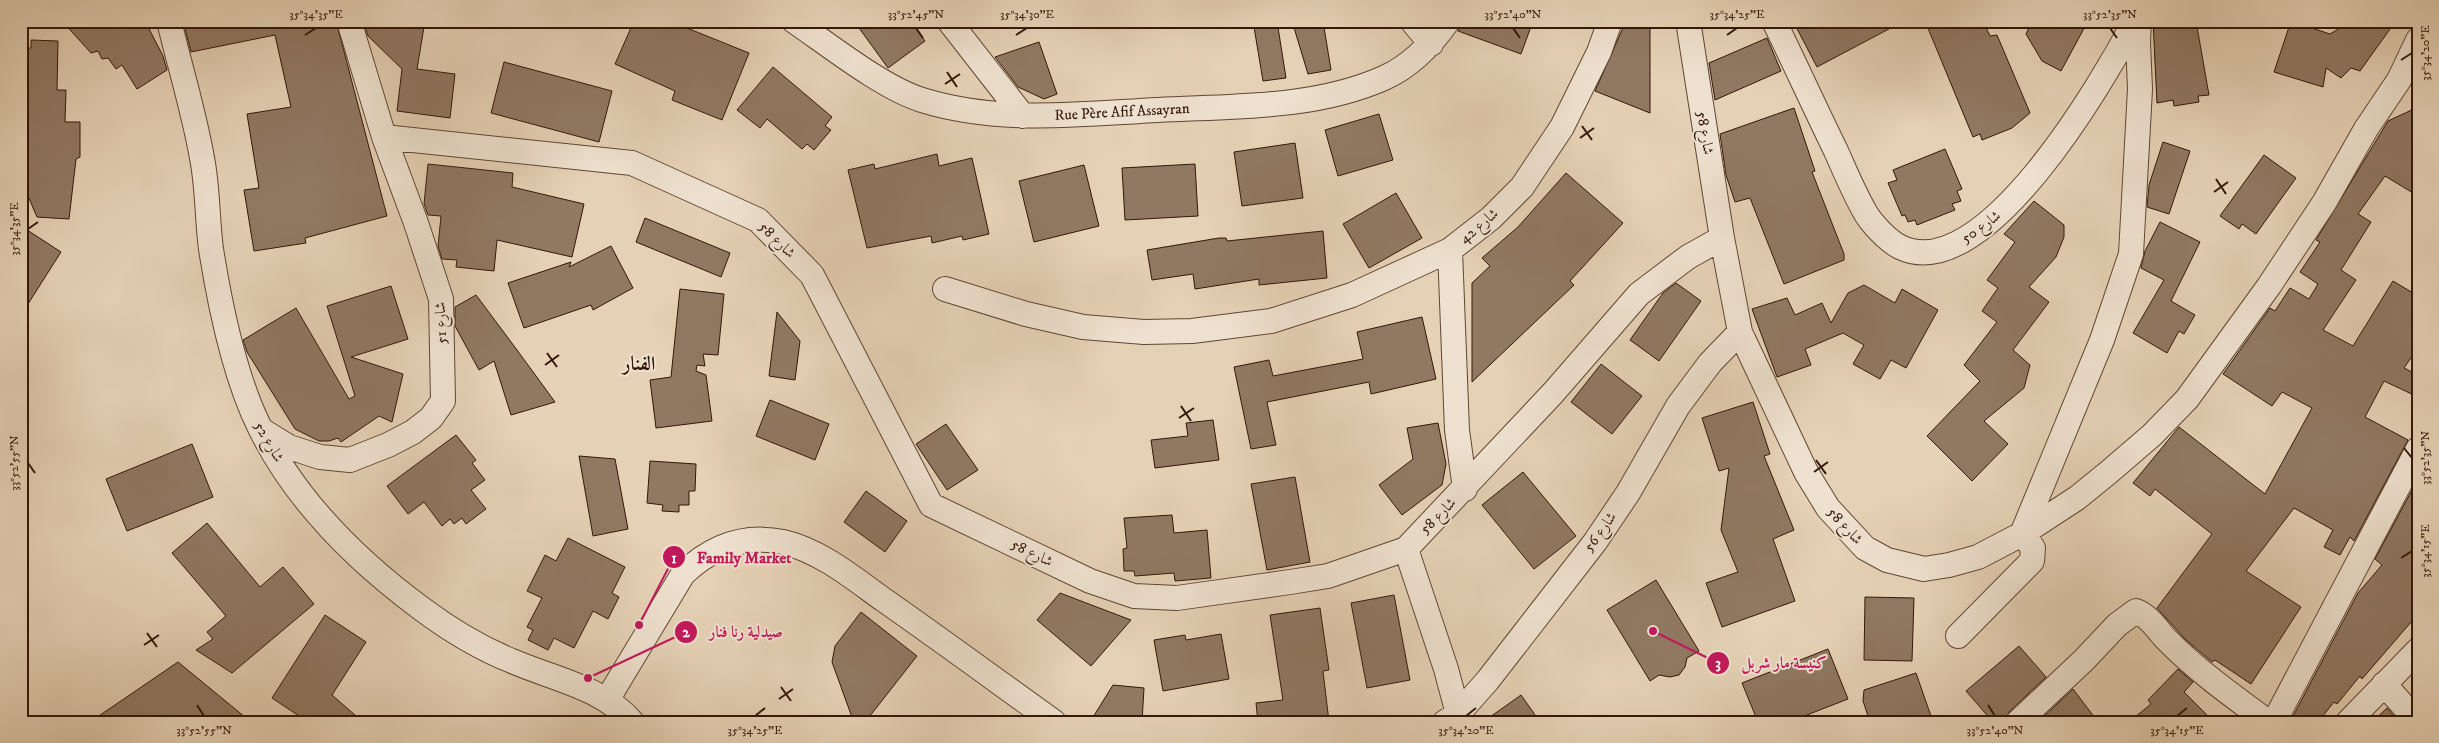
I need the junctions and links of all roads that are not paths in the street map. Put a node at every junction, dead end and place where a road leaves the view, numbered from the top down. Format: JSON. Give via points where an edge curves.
{"nodes":[{"id":1,"x":169,"y":21,"type":"edge"},
{"id":2,"x":349,"y":21,"type":"edge"},
{"id":3,"x":794,"y":21,"type":"edge"},
{"id":4,"x":949,"y":21,"type":"edge"},
{"id":5,"x":1412,"y":21,"type":"edge"},
{"id":6,"x":1448,"y":21,"type":"edge"},
{"id":7,"x":1610,"y":21,"type":"edge"},
{"id":8,"x":1774,"y":21,"type":"edge"},
{"id":9,"x":2135,"y":21,"type":"edge"},
{"id":10,"x":2139,"y":21,"type":"edge"},
{"id":11,"x":1689,"y":27,"type":"dead end"},
{"id":12,"x":2418,"y":40,"type":"edge"},
{"id":13,"x":1431,"y":44,"type":"junction"},
{"id":14,"x":1023,"y":116,"type":"junction"},
{"id":15,"x":384,"y":137,"type":"junction"},
{"id":16,"x":1722,"y":238,"type":"junction"},
{"id":17,"x":1450,"y":250,"type":"junction"},
{"id":18,"x":945,"y":289,"type":"dead end"},
{"id":19,"x":1740,"y":332,"type":"junction"},
{"id":20,"x":260,"y":429,"type":"junction"},
{"id":21,"x":2418,"y":448,"type":"edge"},
{"id":22,"x":1465,"y":489,"type":"junction"},
{"id":23,"x":2022,"y":534,"type":"junction"},
{"id":24,"x":1406,"y":550,"type":"junction"},
{"id":25,"x":1958,"y":636,"type":"dead end"},
{"id":26,"x":2418,"y":650,"type":"edge"},
{"id":27,"x":2384,"y":684,"type":"junction"},
{"id":28,"x":607,"y":700,"type":"junction"},
{"id":29,"x":1454,"y":719,"type":"edge"},
{"id":30,"x":632,"y":722,"type":"edge"},
{"id":31,"x":1054,"y":722,"type":"edge"},
{"id":32,"x":2018,"y":722,"type":"edge"},
{"id":33,"x":2268,"y":722,"type":"edge"},
{"id":34,"x":2274,"y":722,"type":"edge"},
{"id":35,"x":2348,"y":722,"type":"edge"},
{"id":36,"x":2418,"y":722,"type":"edge"}],
"edges":[{"from":1,"to":20,"type":"street","name":"شارع 52","via":[[203,159],[211,248],[220,297],[233,352]]},
{"from":2,"to":15,"type":"street","name":"شارع 51"},
{"from":3,"to":14,"type":"street","name":"Rue Père Afif Assayran","via":[[879,79],[919,100],[954,109]]},
{"from":4,"to":14,"type":"street"},
{"from":5,"to":13,"type":"street"},
{"from":6,"to":13,"type":"street","name":"Rue Père Afif Assayran"},
{"from":7,"to":17,"type":"street","name":"شارع 42","via":[[1599,52],[1562,127],[1522,187],[1491,218]]},
{"from":8,"to":9,"type":"street","name":"شارع 50","via":[[1866,214],[1899,247],[1927,253],[1958,244],[2014,199],[2037,173],[2086,101]]},
{"from":10,"to":23,"type":"street","via":[[2140,89],[2131,254],[2102,340]]},
{"from":11,"to":16,"type":"street","name":"شارع 58"},
{"from":12,"to":23,"type":"street","name":"شارع 58","via":[[2399,80],[2318,211],[2253,309],[2187,399],[2109,472],[2077,498]]},
{"from":13,"to":14,"type":"street","name":"Rue Père Afif Assayran","via":[[1386,78],[1294,103]]},
{"from":15,"to":20,"type":"street","name":"شارع 51","via":[[441,299],[443,401],[431,418],[413,432],[350,460],[320,457],[289,447]]},
{"from":15,"to":24,"type":"street","name":"شارع 58","via":[[632,164],[758,220],[812,276],[931,505],[1090,581],[1134,596],[1177,598],[1328,576]]},
{"from":16,"to":19,"type":"street","name":"شارع 58"},
{"from":16,"to":22,"type":"street","name":"شارع 58","via":[[1688,257],[1638,294]]},
{"from":17,"to":18,"type":"street","via":[[1352,295],[1271,321],[1192,331],[1144,332],[1082,327]]},
{"from":17,"to":22,"type":"street","name":"شارع 42","via":[[1457,430]]},
{"from":19,"to":23,"type":"street","name":"شارع 58","via":[[1806,472],[1828,508],[1865,548],[1887,560],[1924,569],[1978,557]]},
{"from":19,"to":29,"type":"street","name":"شارع 56","via":[[1710,363],[1678,406],[1628,493],[1595,542]]},
{"from":20,"to":28,"type":"street","name":"شارع 52","via":[[290,478],[333,533],[387,583],[449,629],[511,661]]},
{"from":21,"to":34,"type":"street"},
{"from":22,"to":24,"type":"street","name":"شارع 58","via":[[1432,519]]},
{"from":23,"to":25,"type":"street","via":[[2033,548],[2032,561]]},
{"from":24,"to":29,"type":"street","via":[[1446,669]]},
{"from":26,"to":27,"type":"street"},
{"from":27,"to":35,"type":"street"},
{"from":27,"to":36,"type":"street"},
{"from":28,"to":30,"type":"street","name":"شارع 52"},
{"from":28,"to":31,"type":"street","via":[[683,574],[714,550],[735,542],[762,540],[802,549],[841,569]]},
{"from":32,"to":33,"type":"street","via":[[2117,625],[2136,611],[2216,684]]}]}
